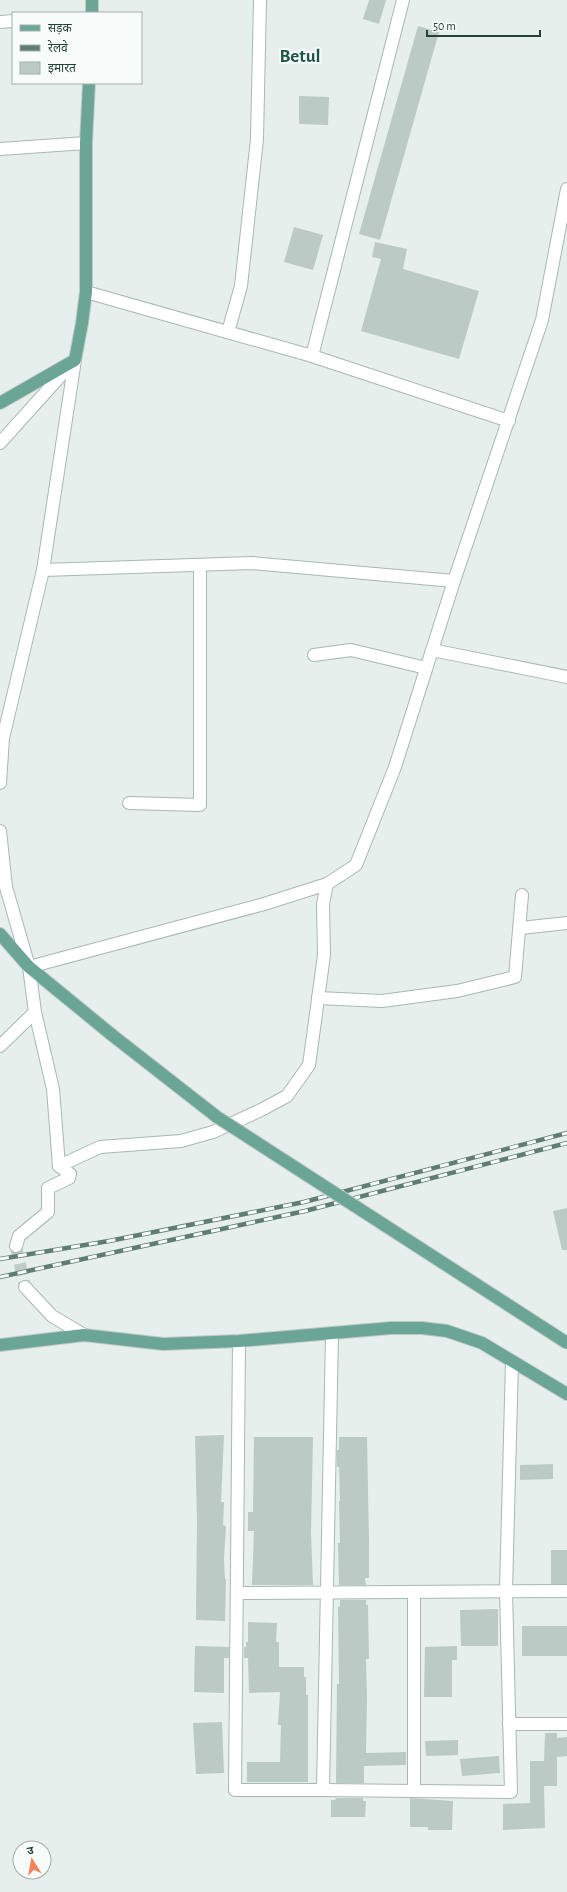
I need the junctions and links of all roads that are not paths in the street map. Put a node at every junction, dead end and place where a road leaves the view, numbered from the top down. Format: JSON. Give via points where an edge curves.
{"nodes":[{"id":1,"x":92,"y":0,"type":"edge"},
{"id":2,"x":260,"y":0,"type":"edge"},
{"id":3,"x":403,"y":0,"type":"edge"},
{"id":4,"x":92,"y":12,"type":"edge"},
{"id":5,"x":0,"y":22,"type":"edge"},
{"id":6,"x":12,"y":22,"type":"edge"},
{"id":7,"x":88,"y":84,"type":"edge"},
{"id":8,"x":86,"y":143,"type":"junction"},
{"id":9,"x":0,"y":149,"type":"edge"},
{"id":10,"x":567,"y":188,"type":"edge"},
{"id":11,"x":86,"y":292,"type":"junction"},
{"id":12,"x":228,"y":332,"type":"junction"},
{"id":13,"x":312,"y":356,"type":"junction"},
{"id":14,"x":75,"y":360,"type":"junction"},
{"id":15,"x":0,"y":403,"type":"edge"},
{"id":16,"x":509,"y":421,"type":"junction"},
{"id":17,"x":0,"y":443,"type":"edge"},
{"id":18,"x":200,"y":565,"type":"junction"},
{"id":19,"x":43,"y":570,"type":"junction"},
{"id":20,"x":454,"y":581,"type":"junction"},
{"id":21,"x":432,"y":650,"type":"junction"},
{"id":22,"x":314,"y":655,"type":"dead end"},
{"id":23,"x":426,"y":668,"type":"junction"},
{"id":24,"x":567,"y":677,"type":"edge"},
{"id":25,"x":0,"y":783,"type":"edge"},
{"id":26,"x":129,"y":803,"type":"dead end"},
{"id":27,"x":0,"y":831,"type":"edge"},
{"id":28,"x":327,"y":884,"type":"junction"},
{"id":29,"x":522,"y":895,"type":"dead end"},
{"id":30,"x":567,"y":923,"type":"edge"},
{"id":31,"x":521,"y":928,"type":"junction"},
{"id":32,"x":0,"y":934,"type":"edge"},
{"id":33,"x":29,"y":967,"type":"junction"},
{"id":34,"x":318,"y":998,"type":"junction"},
{"id":35,"x":35,"y":1012,"type":"junction"},
{"id":36,"x":0,"y":1046,"type":"edge"},
{"id":37,"x":59,"y":1166,"type":"junction"},
{"id":38,"x":16,"y":1246,"type":"dead end"},
{"id":39,"x":25,"y":1287,"type":"tunnel mouth"},
{"id":40,"x":332,"y":1334,"type":"junction"},
{"id":41,"x":84,"y":1335,"type":"junction"},
{"id":42,"x":239,"y":1341,"type":"junction"},
{"id":43,"x":567,"y":1343,"type":"edge"},
{"id":44,"x":0,"y":1345,"type":"edge"},
{"id":45,"x":512,"y":1361,"type":"junction"},
{"id":46,"x":567,"y":1394,"type":"edge"},
{"id":47,"x":506,"y":1590,"type":"junction"},
{"id":48,"x":567,"y":1591,"type":"edge"},
{"id":49,"x":414,"y":1592,"type":"junction"},
{"id":50,"x":237,"y":1593,"type":"junction"},
{"id":51,"x":327,"y":1593,"type":"junction"},
{"id":52,"x":509,"y":1724,"type":"junction"},
{"id":53,"x":567,"y":1724,"type":"edge"},
{"id":54,"x":323,"y":1790,"type":"junction"},
{"id":55,"x":414,"y":1791,"type":"junction"}],
"edges":[{"from":1,"to":4,"type":"main road"},
{"from":2,"to":12,"type":"street","via":[[257,139],[241,286]]},
{"from":3,"to":13,"type":"street"},
{"from":5,"to":6,"type":"street"},
{"from":7,"to":8,"type":"main road"},
{"from":8,"to":9,"type":"street"},
{"from":8,"to":11,"type":"main road"},
{"from":10,"to":16,"type":"street","via":[[542,320]]},
{"from":11,"to":12,"type":"street"},
{"from":11,"to":14,"type":"main road"},
{"from":12,"to":13,"type":"street"},
{"from":13,"to":16,"type":"street"},
{"from":14,"to":15,"type":"main road"},
{"from":14,"to":17,"type":"street"},
{"from":14,"to":19,"type":"street"},
{"from":16,"to":20,"type":"street"},
{"from":18,"to":19,"type":"street"},
{"from":18,"to":20,"type":"street","via":[[252,563]]},
{"from":18,"to":26,"type":"street","via":[[200,805]]},
{"from":19,"to":25,"type":"street","via":[[3,738]]},
{"from":20,"to":21,"type":"street"},
{"from":21,"to":23,"type":"street"},
{"from":21,"to":24,"type":"street"},
{"from":22,"to":23,"type":"street","via":[[351,650]]},
{"from":23,"to":28,"type":"street","via":[[395,767],[356,865]]},
{"from":27,"to":33,"type":"street","via":[[6,887]]},
{"from":28,"to":33,"type":"street","via":[[264,904]]},
{"from":28,"to":34,"type":"street","via":[[323,904],[324,955]]},
{"from":29,"to":31,"type":"street"},
{"from":30,"to":31,"type":"street"},
{"from":31,"to":34,"type":"street","via":[[515,977],[457,991],[382,1001]]},
{"from":32,"to":33,"type":"main road"},
{"from":33,"to":35,"type":"street"},
{"from":33,"to":43,"type":"main road","bridge":true,"via":[[217,1117]]},
{"from":34,"to":37,"type":"street","via":[[309,1066],[287,1096],[213,1132],[181,1141],[100,1147]]},
{"from":35,"to":36,"type":"street"},
{"from":35,"to":37,"type":"street","via":[[53,1089]]},
{"from":37,"to":38,"type":"street","via":[[70,1174],[69,1178],[48,1188],[48,1212],[19,1236]]},
{"from":39,"to":41,"type":"street","via":[[52,1316]]},
{"from":40,"to":42,"type":"main road"},
{"from":40,"to":45,"type":"main road","via":[[391,1328],[447,1331],[482,1343]]},
{"from":40,"to":51,"type":"street"},
{"from":41,"to":42,"type":"main road","via":[[163,1344]]},
{"from":41,"to":44,"type":"main road"},
{"from":42,"to":50,"type":"street"},
{"from":45,"to":46,"type":"main road"},
{"from":45,"to":47,"type":"street"},
{"from":47,"to":48,"type":"street"},
{"from":47,"to":49,"type":"street"},
{"from":47,"to":52,"type":"street"},
{"from":49,"to":51,"type":"street"},
{"from":49,"to":55,"type":"street"},
{"from":50,"to":51,"type":"street"},
{"from":50,"to":54,"type":"street","via":[[235,1790]]},
{"from":51,"to":54,"type":"street"},
{"from":52,"to":53,"type":"street"},
{"from":52,"to":55,"type":"street","via":[[511,1792]]},
{"from":54,"to":55,"type":"street"}]}
